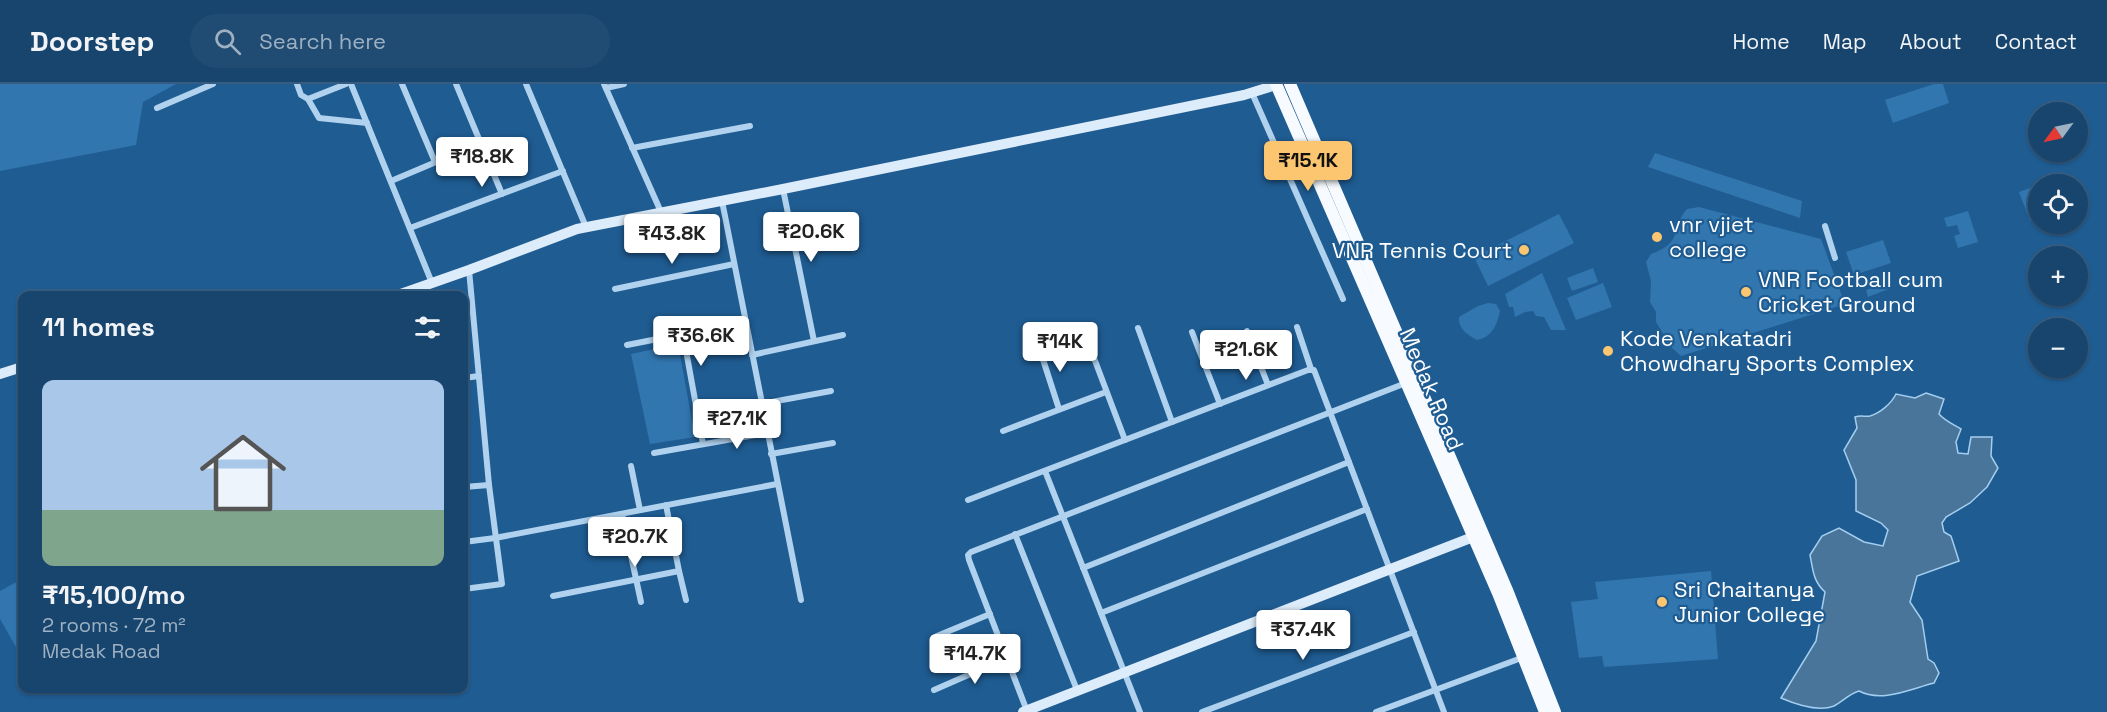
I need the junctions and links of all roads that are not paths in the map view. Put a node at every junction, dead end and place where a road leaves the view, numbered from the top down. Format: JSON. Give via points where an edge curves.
{"nodes":[{"id":1,"x":213,"y":84,"type":"edge"},
{"id":2,"x":297,"y":84,"type":"edge"},
{"id":3,"x":346,"y":84,"type":"edge"},
{"id":4,"x":351,"y":84,"type":"edge"},
{"id":5,"x":402,"y":84,"type":"edge"},
{"id":6,"x":456,"y":84,"type":"edge"},
{"id":7,"x":624,"y":84,"type":"edge"},
{"id":8,"x":1290,"y":84,"type":"edge"},
{"id":9,"x":529,"y":85,"type":"edge"},
{"id":10,"x":1276,"y":85,"type":"edge"},
{"id":11,"x":605,"y":86,"type":"edge"},
{"id":12,"x":1252,"y":93,"type":"junction"},
{"id":13,"x":308,"y":99,"type":"junction"},
{"id":14,"x":157,"y":108,"type":"dead end"},
{"id":15,"x":367,"y":123,"type":"junction"},
{"id":16,"x":750,"y":126,"type":"dead end"},
{"id":17,"x":481,"y":143,"type":"junction"},
{"id":18,"x":632,"y":148,"type":"junction"},
{"id":19,"x":435,"y":162,"type":"junction"},
{"id":20,"x":563,"y":171,"type":"junction"},
{"id":21,"x":390,"y":181,"type":"junction"},
{"id":22,"x":783,"y":189,"type":"junction"},
{"id":23,"x":502,"y":194,"type":"junction"},
{"id":24,"x":722,"y":201,"type":"junction"},
{"id":25,"x":661,"y":212,"type":"junction"},
{"id":26,"x":1825,"y":226,"type":"dead end"},
{"id":27,"x":586,"y":227,"type":"junction"},
{"id":28,"x":410,"y":228,"type":"junction"},
{"id":29,"x":1835,"y":258,"type":"dead end"},
{"id":30,"x":734,"y":264,"type":"junction"},
{"id":31,"x":469,"y":270,"type":"junction"},
{"id":32,"x":432,"y":284,"type":"junction"},
{"id":33,"x":615,"y":289,"type":"dead end"},
{"id":34,"x":410,"y":291,"type":"edge"},
{"id":35,"x":1342,"y":299,"type":"dead end"},
{"id":36,"x":746,"y":322,"type":"junction"},
{"id":37,"x":1297,"y":327,"type":"dead end"},
{"id":38,"x":1138,"y":328,"type":"dead end"},
{"id":39,"x":1083,"y":329,"type":"dead end"},
{"id":40,"x":1247,"y":331,"type":"dead end"},
{"id":41,"x":1192,"y":332,"type":"dead end"},
{"id":42,"x":683,"y":334,"type":"junction"},
{"id":43,"x":843,"y":335,"type":"dead end"},
{"id":44,"x":814,"y":341,"type":"junction"},
{"id":45,"x":1038,"y":344,"type":"dead end"},
{"id":46,"x":627,"y":345,"type":"dead end"},
{"id":47,"x":752,"y":355,"type":"junction"},
{"id":48,"x":18,"y":368,"type":"edge"},
{"id":49,"x":1311,"y":369,"type":"junction"},
{"id":50,"x":0,"y":374,"type":"edge"},
{"id":51,"x":478,"y":376,"type":"junction"},
{"id":52,"x":468,"y":377,"type":"edge"},
{"id":53,"x":1406,"y":383,"type":"junction"},
{"id":54,"x":1268,"y":386,"type":"junction"},
{"id":55,"x":831,"y":391,"type":"dead end"},
{"id":56,"x":1107,"y":392,"type":"junction"},
{"id":57,"x":761,"y":404,"type":"junction"},
{"id":58,"x":1220,"y":404,"type":"junction"},
{"id":59,"x":1059,"y":409,"type":"junction"},
{"id":60,"x":1330,"y":412,"type":"junction"},
{"id":61,"x":1172,"y":422,"type":"junction"},
{"id":62,"x":1002,"y":430,"type":"dead end"},
{"id":63,"x":766,"y":433,"type":"junction"},
{"id":64,"x":1125,"y":440,"type":"junction"},
{"id":65,"x":833,"y":443,"type":"dead end"},
{"id":66,"x":703,"y":444,"type":"junction"},
{"id":67,"x":654,"y":453,"type":"dead end"},
{"id":68,"x":771,"y":454,"type":"junction"},
{"id":69,"x":1349,"y":462,"type":"junction"},
{"id":70,"x":631,"y":466,"type":"dead end"},
{"id":71,"x":1045,"y":471,"type":"junction"},
{"id":72,"x":777,"y":484,"type":"junction"},
{"id":73,"x":489,"y":485,"type":"junction"},
{"id":74,"x":468,"y":487,"type":"edge"},
{"id":75,"x":968,"y":500,"type":"dead end"},
{"id":76,"x":666,"y":505,"type":"junction"},
{"id":77,"x":1367,"y":509,"type":"junction"},
{"id":78,"x":639,"y":510,"type":"junction"},
{"id":79,"x":622,"y":514,"type":"junction"},
{"id":80,"x":1063,"y":516,"type":"junction"},
{"id":81,"x":1015,"y":534,"type":"junction"},
{"id":82,"x":1473,"y":537,"type":"junction"},
{"id":83,"x":495,"y":538,"type":"junction"},
{"id":84,"x":468,"y":541,"type":"edge"},
{"id":85,"x":1083,"y":568,"type":"junction"},
{"id":86,"x":680,"y":571,"type":"junction"},
{"id":87,"x":1390,"y":571,"type":"junction"},
{"id":88,"x":636,"y":580,"type":"junction"},
{"id":89,"x":468,"y":588,"type":"edge"},
{"id":90,"x":553,"y":596,"type":"dead end"},
{"id":91,"x":686,"y":600,"type":"dead end"},
{"id":92,"x":801,"y":600,"type":"dead end"},
{"id":93,"x":641,"y":602,"type":"dead end"},
{"id":94,"x":1101,"y":613,"type":"junction"},
{"id":95,"x":990,"y":614,"type":"junction"},
{"id":96,"x":1414,"y":632,"type":"junction"},
{"id":97,"x":937,"y":636,"type":"dead end"},
{"id":98,"x":1524,"y":657,"type":"junction"},
{"id":99,"x":1007,"y":658,"type":"junction"},
{"id":100,"x":1125,"y":673,"type":"junction"},
{"id":101,"x":934,"y":690,"type":"dead end"},
{"id":102,"x":1077,"y":690,"type":"junction"},
{"id":103,"x":1436,"y":690,"type":"junction"},
{"id":104,"x":1025,"y":711,"type":"edge"},
{"id":105,"x":1140,"y":712,"type":"edge"},
{"id":106,"x":1202,"y":712,"type":"edge"},
{"id":107,"x":1376,"y":712,"type":"edge"},
{"id":108,"x":1444,"y":712,"type":"edge"},
{"id":109,"x":1545,"y":712,"type":"edge"},
{"id":110,"x":1555,"y":712,"type":"edge"}],
"edges":[{"from":1,"to":14,"type":"street"},
{"from":2,"to":13,"type":"street","via":[[301,95]]},
{"from":3,"to":13,"type":"street"},
{"from":4,"to":15,"type":"street"},
{"from":5,"to":19,"type":"street"},
{"from":6,"to":17,"type":"street"},
{"from":7,"to":11,"type":"street"},
{"from":8,"to":110,"type":"main road","name":"Medak Road","via":[[1507,590]]},
{"from":9,"to":20,"type":"street"},
{"from":10,"to":12,"type":"street"},
{"from":10,"to":53,"type":"main road","name":"Medak Road"},
{"from":11,"to":18,"type":"street"},
{"from":12,"to":22,"type":"street"},
{"from":12,"to":35,"type":"street"},
{"from":13,"to":15,"type":"street","via":[[319,118]]},
{"from":15,"to":21,"type":"street"},
{"from":16,"to":18,"type":"street"},
{"from":17,"to":19,"type":"street"},
{"from":17,"to":23,"type":"street"},
{"from":18,"to":25,"type":"street"},
{"from":19,"to":21,"type":"street"},
{"from":20,"to":23,"type":"street"},
{"from":20,"to":27,"type":"street"},
{"from":21,"to":28,"type":"street"},
{"from":22,"to":24,"type":"street"},
{"from":22,"to":44,"type":"street"},
{"from":23,"to":28,"type":"street"},
{"from":24,"to":25,"type":"street"},
{"from":24,"to":30,"type":"street"},
{"from":25,"to":27,"type":"street"},
{"from":26,"to":29,"type":"street"},
{"from":27,"to":31,"type":"street"},
{"from":28,"to":32,"type":"street"},
{"from":30,"to":33,"type":"street"},
{"from":30,"to":36,"type":"street"},
{"from":31,"to":32,"type":"street"},
{"from":31,"to":51,"type":"street"},
{"from":32,"to":34,"type":"street"},
{"from":36,"to":42,"type":"street"},
{"from":36,"to":47,"type":"street"},
{"from":37,"to":49,"type":"street"},
{"from":38,"to":61,"type":"street"},
{"from":39,"to":56,"type":"street"},
{"from":40,"to":54,"type":"street"},
{"from":41,"to":58,"type":"street"},
{"from":42,"to":46,"type":"street"},
{"from":42,"to":66,"type":"street"},
{"from":43,"to":44,"type":"street"},
{"from":44,"to":47,"type":"street"},
{"from":45,"to":59,"type":"street"},
{"from":47,"to":57,"type":"street"},
{"from":48,"to":50,"type":"street"},
{"from":49,"to":54,"type":"street"},
{"from":49,"to":60,"type":"street"},
{"from":51,"to":52,"type":"street"},
{"from":51,"to":73,"type":"street"},
{"from":53,"to":60,"type":"street"},
{"from":53,"to":82,"type":"main road","name":"Medak Road"},
{"from":54,"to":58,"type":"street"},
{"from":55,"to":57,"type":"street"},
{"from":56,"to":59,"type":"street"},
{"from":56,"to":64,"type":"street"},
{"from":57,"to":63,"type":"street"},
{"from":58,"to":61,"type":"street"},
{"from":59,"to":62,"type":"street"},
{"from":60,"to":69,"type":"street"},
{"from":60,"to":80,"type":"street"},
{"from":61,"to":64,"type":"street"},
{"from":63,"to":66,"type":"street"},
{"from":63,"to":68,"type":"street"},
{"from":64,"to":71,"type":"street"},
{"from":65,"to":68,"type":"street"},
{"from":66,"to":67,"type":"street"},
{"from":68,"to":72,"type":"street"},
{"from":69,"to":77,"type":"street"},
{"from":69,"to":85,"type":"street"},
{"from":70,"to":78,"type":"street"},
{"from":71,"to":75,"type":"street"},
{"from":71,"to":80,"type":"street"},
{"from":72,"to":76,"type":"street"},
{"from":72,"to":92,"type":"street"},
{"from":73,"to":74,"type":"street"},
{"from":73,"to":83,"type":"street"},
{"from":76,"to":78,"type":"street"},
{"from":76,"to":86,"type":"street"},
{"from":77,"to":87,"type":"street"},
{"from":77,"to":94,"type":"street"},
{"from":78,"to":79,"type":"street"},
{"from":79,"to":83,"type":"street"},
{"from":79,"to":88,"type":"street"},
{"from":80,"to":81,"type":"street"},
{"from":80,"to":85,"type":"street"},
{"from":81,"to":95,"type":"street","via":[[968,555]]},
{"from":81,"to":102,"type":"street"},
{"from":82,"to":87,"type":"street"},
{"from":82,"to":98,"type":"main road","name":"Medak Road"},
{"from":83,"to":84,"type":"street"},
{"from":83,"to":89,"type":"street","via":[[502,584]]},
{"from":85,"to":94,"type":"street"},
{"from":86,"to":88,"type":"street"},
{"from":86,"to":91,"type":"street"},
{"from":87,"to":96,"type":"street"},
{"from":87,"to":100,"type":"street"},
{"from":88,"to":90,"type":"street"},
{"from":88,"to":93,"type":"street"},
{"from":94,"to":100,"type":"street"},
{"from":95,"to":97,"type":"street"},
{"from":95,"to":99,"type":"street"},
{"from":96,"to":103,"type":"street"},
{"from":96,"to":106,"type":"street"},
{"from":98,"to":103,"type":"street"},
{"from":98,"to":109,"type":"main road","name":"Medak Road"},
{"from":99,"to":101,"type":"street"},
{"from":99,"to":104,"type":"street"},
{"from":100,"to":102,"type":"street"},
{"from":100,"to":105,"type":"street"},
{"from":102,"to":104,"type":"street"},
{"from":103,"to":107,"type":"street"},
{"from":103,"to":108,"type":"street"}]}
